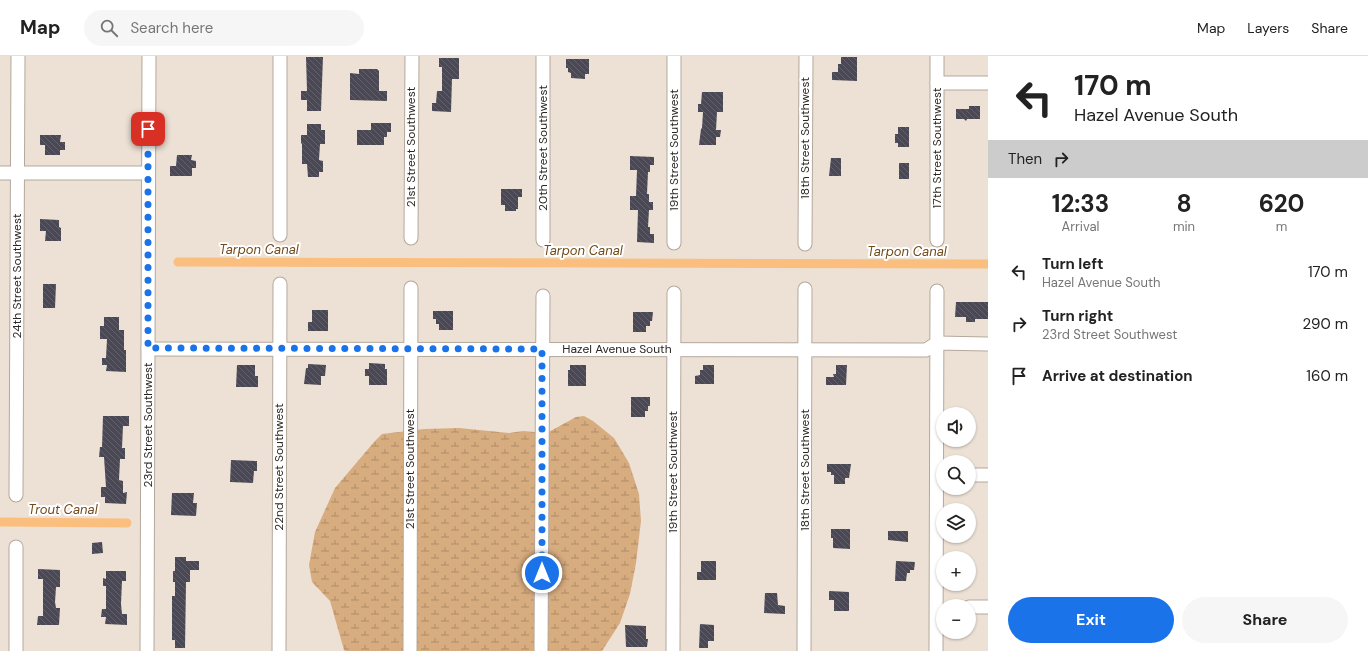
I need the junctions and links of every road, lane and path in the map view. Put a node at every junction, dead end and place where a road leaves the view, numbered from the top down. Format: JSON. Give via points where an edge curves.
{"nodes":[{"id":1,"x":18,"y":56,"type":"edge"},
{"id":2,"x":149,"y":56,"type":"edge"},
{"id":3,"x":280,"y":56,"type":"edge"},
{"id":4,"x":412,"y":56,"type":"edge"},
{"id":5,"x":543,"y":56,"type":"edge"},
{"id":6,"x":674,"y":56,"type":"edge"},
{"id":7,"x":806,"y":56,"type":"edge"},
{"id":8,"x":937,"y":56,"type":"edge"},
{"id":9,"x":938,"y":83,"type":"junction"},
{"id":10,"x":988,"y":83,"type":"edge"},
{"id":11,"x":0,"y":173,"type":"edge"},
{"id":12,"x":17,"y":173,"type":"junction"},
{"id":13,"x":148,"y":173,"type":"junction"},
{"id":14,"x":280,"y":235,"type":"dead end"},
{"id":15,"x":411,"y":238,"type":"dead end"},
{"id":16,"x":543,"y":240,"type":"dead end"},
{"id":17,"x":937,"y":240,"type":"dead end"},
{"id":18,"x":674,"y":244,"type":"dead end"},
{"id":19,"x":805,"y":244,"type":"dead end"},
{"id":20,"x":280,"y":284,"type":"dead end"},
{"id":21,"x":412,"y":288,"type":"dead end"},
{"id":22,"x":805,"y":289,"type":"dead end"},
{"id":23,"x":937,"y":291,"type":"dead end"},
{"id":24,"x":674,"y":293,"type":"dead end"},
{"id":25,"x":542,"y":296,"type":"dead end"},
{"id":26,"x":937,"y":343,"type":"junction"},
{"id":27,"x":988,"y":344,"type":"edge"},
{"id":28,"x":148,"y":348,"type":"junction"},
{"id":29,"x":280,"y":348,"type":"junction"},
{"id":30,"x":411,"y":349,"type":"junction"},
{"id":31,"x":542,"y":349,"type":"junction"},
{"id":32,"x":674,"y":349,"type":"junction"},
{"id":33,"x":805,"y":350,"type":"junction"},
{"id":34,"x":940,"y":455,"type":"edge"},
{"id":35,"x":976,"y":475,"type":"edge"},
{"id":36,"x":988,"y":475,"type":"edge"},
{"id":37,"x":16,"y":495,"type":"dead end"},
{"id":38,"x":940,"y":495,"type":"edge"},
{"id":39,"x":16,"y":547,"type":"dead end"},
{"id":40,"x":940,"y":599,"type":"edge"},
{"id":41,"x":976,"y":606,"type":"edge"},
{"id":42,"x":988,"y":607,"type":"edge"},
{"id":43,"x":937,"y":639,"type":"edge"},
{"id":44,"x":16,"y":651,"type":"edge"},
{"id":45,"x":147,"y":651,"type":"edge"},
{"id":46,"x":279,"y":651,"type":"edge"},
{"id":47,"x":410,"y":651,"type":"edge"},
{"id":48,"x":541,"y":651,"type":"edge"},
{"id":49,"x":673,"y":651,"type":"edge"},
{"id":50,"x":804,"y":651,"type":"edge"},
{"id":51,"x":936,"y":651,"type":"edge"}],
"edges":[{"from":1,"to":12,"type":"street","name":"24th Street Southwest"},
{"from":2,"to":13,"type":"street","name":"23rd Street Southwest"},
{"from":3,"to":14,"type":"street"},
{"from":4,"to":15,"type":"street","name":"21st Street Southwest"},
{"from":5,"to":16,"type":"street","name":"20th Street Southwest"},
{"from":6,"to":18,"type":"street","name":"19th Street Southwest"},
{"from":7,"to":19,"type":"street","name":"18th Street Southwest"},
{"from":8,"to":9,"type":"street","name":"17th Street Southwest"},
{"from":9,"to":10,"type":"street"},
{"from":9,"to":17,"type":"street","name":"17th Street Southwest"},
{"from":11,"to":12,"type":"street"},
{"from":12,"to":13,"type":"street"},
{"from":12,"to":37,"type":"street","name":"24th Street Southwest"},
{"from":13,"to":28,"type":"street","name":"23rd Street Southwest"},
{"from":20,"to":29,"type":"street","name":"22nd Street Southwest"},
{"from":21,"to":30,"type":"street","name":"21st Street Southwest"},
{"from":22,"to":33,"type":"street","name":"18th Street Southwest"},
{"from":23,"to":26,"type":"street"},
{"from":24,"to":32,"type":"street","name":"19th Street Southwest"},
{"from":25,"to":31,"type":"street"},
{"from":26,"to":27,"type":"street","name":"Hazel Avenue South"},
{"from":26,"to":33,"type":"street","name":"Hazel Avenue South","via":[[926,350]]},
{"from":26,"to":34,"type":"street"},
{"from":28,"to":29,"type":"street","name":"Hazel Avenue South"},
{"from":28,"to":45,"type":"street","name":"23rd Street Southwest"},
{"from":29,"to":30,"type":"street","name":"Hazel Avenue South"},
{"from":29,"to":46,"type":"street","name":"22nd Street Southwest"},
{"from":30,"to":31,"type":"street","name":"Hazel Avenue South"},
{"from":30,"to":47,"type":"street","name":"21st Street Southwest"},
{"from":31,"to":32,"type":"street","name":"Hazel Avenue South"},
{"from":31,"to":48,"type":"street"},
{"from":32,"to":33,"type":"street","name":"Hazel Avenue South"},
{"from":32,"to":49,"type":"street","name":"19th Street Southwest"},
{"from":33,"to":50,"type":"street","name":"18th Street Southwest"},
{"from":35,"to":36,"type":"street"},
{"from":38,"to":40,"type":"street"},
{"from":39,"to":44,"type":"street"},
{"from":41,"to":42,"type":"street"},
{"from":43,"to":51,"type":"street"}]}
